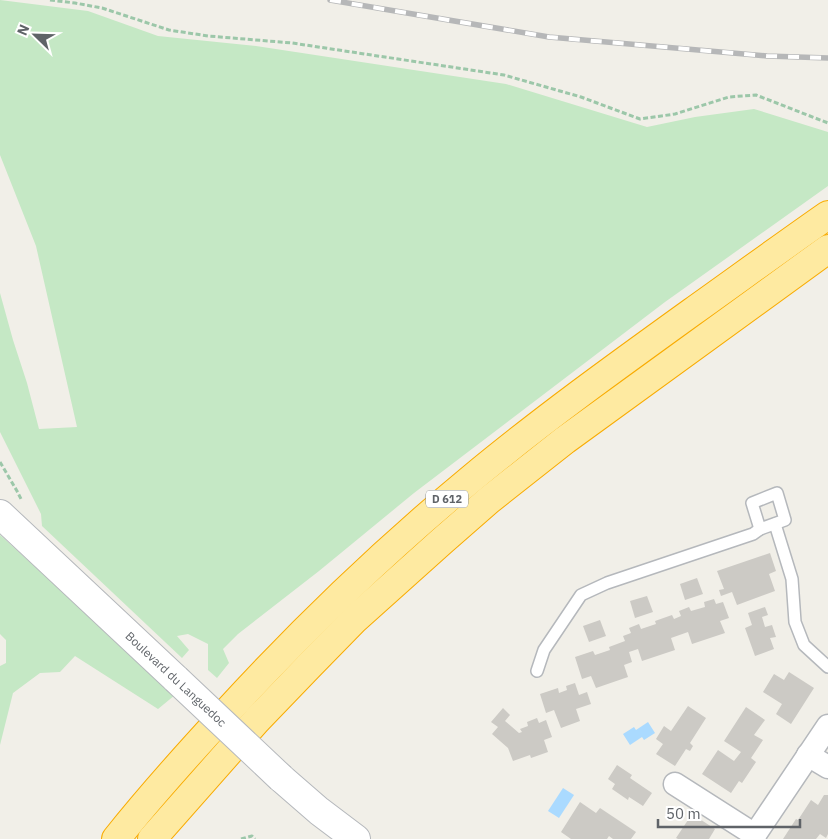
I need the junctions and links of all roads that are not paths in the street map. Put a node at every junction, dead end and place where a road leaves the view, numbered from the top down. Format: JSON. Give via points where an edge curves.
{"nodes":[{"id":1,"x":828,"y":215,"type":"edge"},
{"id":2,"x":828,"y":249,"type":"edge"},
{"id":3,"x":0,"y":514,"type":"edge"},
{"id":4,"x":775,"y":524,"type":"junction"},
{"id":5,"x":760,"y":529,"type":"junction"},
{"id":6,"x":828,"y":667,"type":"edge"},
{"id":7,"x":537,"y":671,"type":"dead end"},
{"id":8,"x":828,"y":726,"type":"edge"},
{"id":9,"x":808,"y":755,"type":"junction"},
{"id":10,"x":828,"y":767,"type":"edge"},
{"id":11,"x":674,"y":784,"type":"dead end"},
{"id":12,"x":754,"y":837,"type":"edge"},
{"id":13,"x":116,"y":839,"type":"edge"},
{"id":14,"x":152,"y":839,"type":"edge"},
{"id":15,"x":356,"y":839,"type":"edge"}],
"edges":[{"from":1,"to":13,"type":"highway","number":"D 612","via":[[576,396],[418,524],[267,668],[185,757]]},
{"from":2,"to":14,"type":"highway","number":"D 612","via":[[572,434],[489,500],[355,619],[252,726]]},
{"from":3,"to":15,"type":"street","name":"Boulevard du Languedoc","bridge":true,"via":[[281,778]]},
{"from":4,"to":5,"type":"lane"},
{"from":4,"to":5,"type":"lane","via":[[785,520],[777,493],[752,503]]},
{"from":4,"to":6,"type":"lane","via":[[792,579],[795,622],[804,645]]},
{"from":5,"to":7,"type":"lane","via":[[581,595],[544,650]]},
{"from":8,"to":9,"type":"street"},
{"from":9,"to":10,"type":"street"},
{"from":9,"to":12,"type":"street"},
{"from":11,"to":12,"type":"street"}]}
